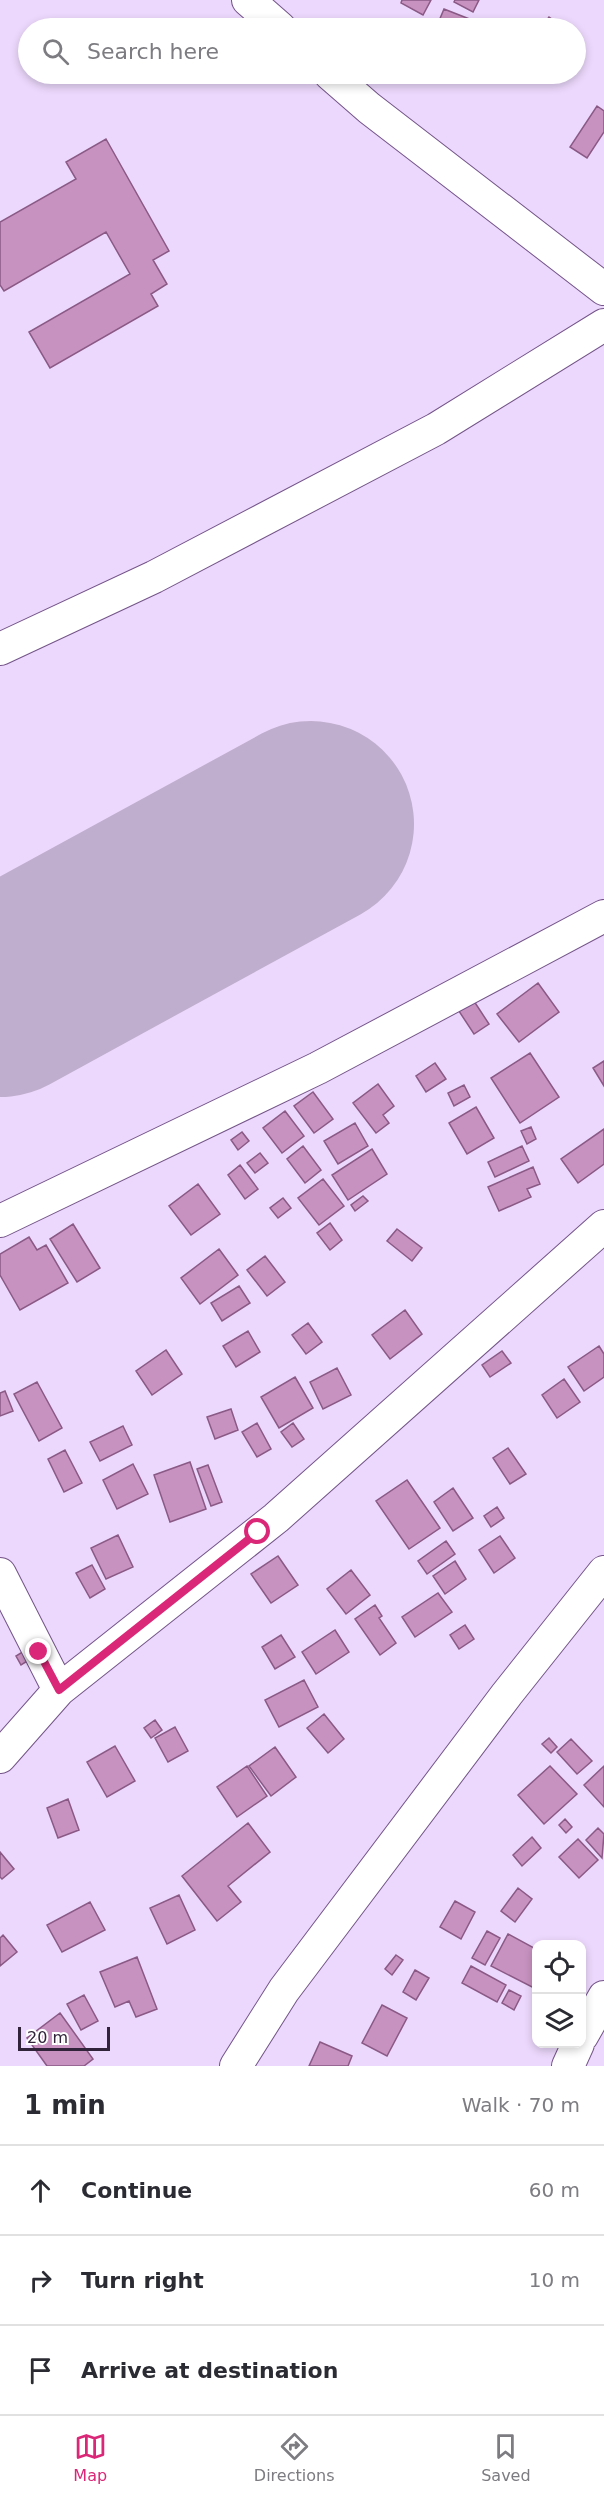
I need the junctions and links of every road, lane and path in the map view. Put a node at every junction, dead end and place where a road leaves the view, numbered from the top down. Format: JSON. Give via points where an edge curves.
{"nodes":[{"id":1,"x":248,"y":0,"type":"edge"},
{"id":2,"x":269,"y":18,"type":"edge"},
{"id":3,"x":341,"y":84,"type":"edge"},
{"id":4,"x":604,"y":289,"type":"edge"},
{"id":5,"x":604,"y":325,"type":"edge"},
{"id":6,"x":0,"y":649,"type":"edge"},
{"id":7,"x":600,"y":927,"type":"edge"},
{"id":8,"x":0,"y":1221,"type":"edge"},
{"id":9,"x":604,"y":1226,"type":"edge"},
{"id":10,"x":604,"y":1572,"type":"edge"},
{"id":11,"x":0,"y":1574,"type":"edge"},
{"id":12,"x":59,"y":1690,"type":"junction"},
{"id":13,"x":0,"y":1757,"type":"edge"},
{"id":14,"x":604,"y":1997,"type":"edge"},
{"id":15,"x":586,"y":2029,"type":"edge"},
{"id":16,"x":576,"y":2048,"type":"edge"},
{"id":17,"x":236,"y":2066,"type":"edge"},
{"id":18,"x":568,"y":2066,"type":"edge"}],
"edges":[{"from":1,"to":2,"type":"street"},
{"from":3,"to":4,"type":"street"},
{"from":5,"to":6,"type":"street","via":[[436,429],[154,577]]},
{"from":7,"to":8,"type":"street"},
{"from":9,"to":12,"type":"street","via":[[276,1518]]},
{"from":10,"to":17,"type":"street","via":[[284,1990]]},
{"from":11,"to":12,"type":"street"},
{"from":12,"to":13,"type":"street"},
{"from":14,"to":15,"type":"street"},
{"from":16,"to":18,"type":"street"}]}
